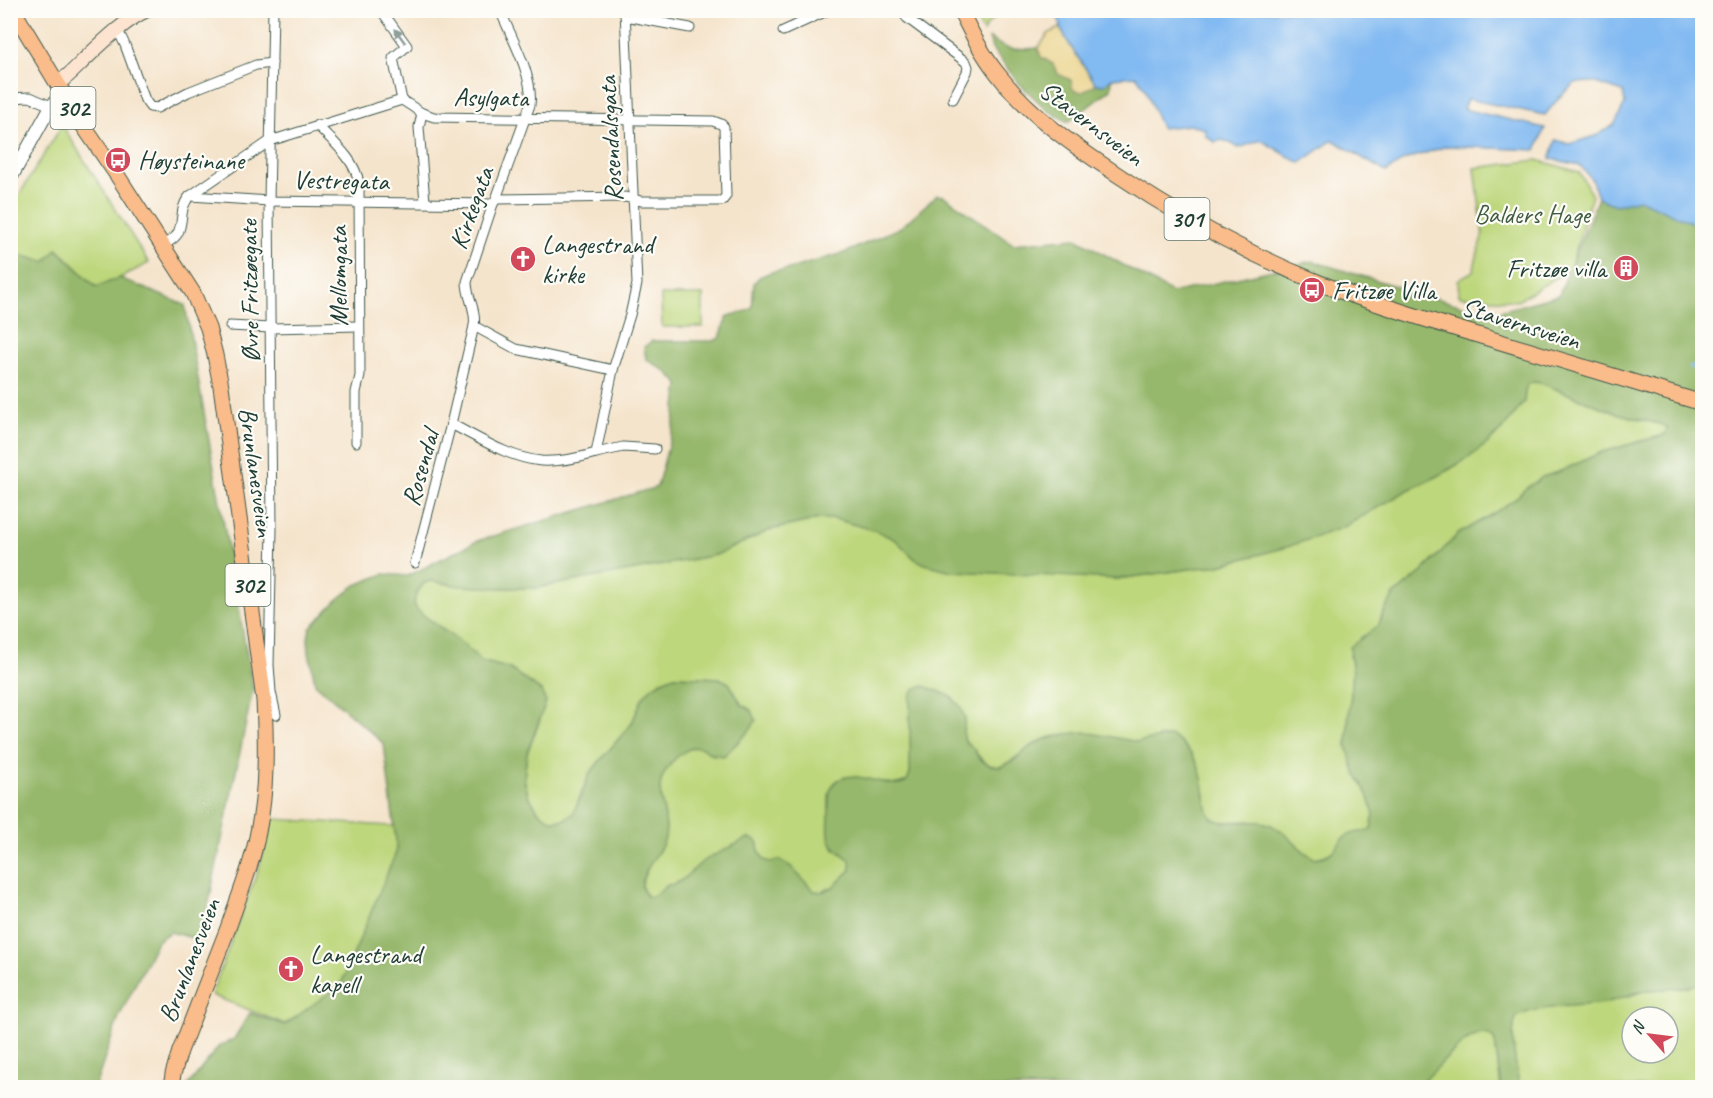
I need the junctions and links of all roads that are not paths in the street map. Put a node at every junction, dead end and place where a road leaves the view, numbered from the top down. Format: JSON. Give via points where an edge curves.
{"nodes":[{"id":1,"x":13,"y":10,"type":"edge"},
{"id":2,"x":273,"y":10,"type":"edge"},
{"id":3,"x":381,"y":10,"type":"edge"},
{"id":4,"x":500,"y":10,"type":"edge"},
{"id":5,"x":829,"y":10,"type":"edge"},
{"id":6,"x":900,"y":10,"type":"edge"},
{"id":7,"x":960,"y":10,"type":"edge"},
{"id":8,"x":147,"y":11,"type":"edge"},
{"id":9,"x":625,"y":13,"type":"edge"},
{"id":10,"x":690,"y":28,"type":"dead end"},
{"id":11,"x":118,"y":30,"type":"junction"},
{"id":12,"x":783,"y":31,"type":"dead end"},
{"id":13,"x":272,"y":63,"type":"junction"},
{"id":14,"x":62,"y":89,"type":"junction"},
{"id":15,"x":10,"y":98,"type":"edge"},
{"id":16,"x":402,"y":99,"type":"junction"},
{"id":17,"x":953,"y":99,"type":"dead end"},
{"id":18,"x":51,"y":106,"type":"junction"},
{"id":19,"x":422,"y":113,"type":"junction"},
{"id":20,"x":526,"y":118,"type":"junction"},
{"id":21,"x":630,"y":120,"type":"junction"},
{"id":22,"x":721,"y":124,"type":"joint"},
{"id":23,"x":316,"y":125,"type":"junction"},
{"id":24,"x":270,"y":141,"type":"junction"},
{"id":25,"x":10,"y":180,"type":"edge"},
{"id":26,"x":190,"y":196,"type":"junction"},
{"id":27,"x":634,"y":200,"type":"junction"},
{"id":28,"x":269,"y":201,"type":"junction"},
{"id":29,"x":494,"y":201,"type":"junction"},
{"id":30,"x":360,"y":202,"type":"junction"},
{"id":31,"x":425,"y":202,"type":"junction"},
{"id":32,"x":163,"y":246,"type":"junction"},
{"id":33,"x":230,"y":326,"type":"dead end"},
{"id":34,"x":359,"y":326,"type":"junction"},
{"id":35,"x":474,"y":326,"type":"junction"},
{"id":36,"x":270,"y":328,"type":"junction"},
{"id":37,"x":613,"y":370,"type":"junction"},
{"id":38,"x":1702,"y":403,"type":"edge"},
{"id":39,"x":451,"y":424,"type":"junction"},
{"id":40,"x":356,"y":442,"type":"dead end"},
{"id":41,"x":655,"y":449,"type":"dead end"},
{"id":42,"x":596,"y":453,"type":"junction"},
{"id":43,"x":416,"y":563,"type":"dead end"},
{"id":44,"x":276,"y":715,"type":"dead end"},
{"id":45,"x":171,"y":1088,"type":"edge"}],
"edges":[{"from":1,"to":14,"type":"main road","name":"Brunlanesveien","number":"302"},
{"from":2,"to":13,"type":"street","name":"Øvre Fritzøegate"},
{"from":16,"to":3,"type":"street","one_way":true,"via":[[393,58],[407,46]]},
{"from":4,"to":20,"type":"street","name":"Kirkegata","via":[[530,82]]},
{"from":5,"to":12,"type":"street"},
{"from":6,"to":17,"type":"street","via":[[966,62],[967,72]]},
{"from":7,"to":38,"type":"main road","name":"Stavernsveien","number":"301","via":[[990,63],[1033,112],[1109,170],[1212,232],[1278,265],[1357,297]]},
{"from":8,"to":11,"type":"main road"},
{"from":9,"to":10,"type":"street"},
{"from":9,"to":21,"type":"street","name":"Rosendalsgata"},
{"from":11,"to":13,"type":"street","via":[[144,100],[153,108],[255,65]]},
{"from":11,"to":14,"type":"main road","via":[[84,60]]},
{"from":13,"to":24,"type":"street","name":"Øvre Fritzøegate"},
{"from":14,"to":18,"type":"street"},
{"from":14,"to":32,"type":"main road","name":"Brunlanesveien","number":"302"},
{"from":15,"to":18,"type":"street","via":[[30,97]]},
{"from":16,"to":19,"type":"street","name":"Asylgata"},
{"from":16,"to":23,"type":"street"},
{"from":18,"to":25,"type":"street"},
{"from":19,"to":20,"type":"street","name":"Asylgata","via":[[434,117]]},
{"from":19,"to":31,"type":"street","via":[[419,127]]},
{"from":20,"to":21,"type":"street","name":"Asylgata"},
{"from":20,"to":29,"type":"street","name":"Kirkegata"},
{"from":21,"to":22,"type":"street","name":"Asylgata"},
{"from":21,"to":27,"type":"street","name":"Rosendalsgata"},
{"from":22,"to":27,"type":"street","name":"Vestregata","via":[[725,131],[723,200]]},
{"from":23,"to":24,"type":"street"},
{"from":23,"to":30,"type":"street","name":"Mellomgata","via":[[354,167]]},
{"from":24,"to":26,"type":"street"},
{"from":24,"to":28,"type":"street","name":"Øvre Fritzøegate"},
{"from":26,"to":28,"type":"street","name":"Vestregata"},
{"from":26,"to":32,"type":"street","via":[[182,207],[178,232]]},
{"from":27,"to":29,"type":"street","name":"Vestregata","via":[[625,197]]},
{"from":27,"to":37,"type":"street","name":"Rosendalsgata","via":[[638,284]]},
{"from":28,"to":30,"type":"street","name":"Vestregata"},
{"from":28,"to":36,"type":"street","name":"Øvre Fritzøegate"},
{"from":29,"to":31,"type":"street","name":"Vestregata"},
{"from":29,"to":35,"type":"street","name":"Kirkegata","via":[[467,282],[475,312]]},
{"from":30,"to":31,"type":"street","name":"Vestregata"},
{"from":30,"to":34,"type":"street","name":"Mellomgata"},
{"from":32,"to":45,"type":"main road","name":"Brunlanesveien","number":"302","via":[[196,299],[215,355],[264,700],[265,749],[261,818],[250,864],[180,1051]]},
{"from":33,"to":36,"type":"street"},
{"from":34,"to":36,"type":"street"},
{"from":34,"to":40,"type":"street","name":"Mellomgata"},
{"from":35,"to":37,"type":"street","via":[[516,349]]},
{"from":35,"to":39,"type":"street","name":"Kirkegata"},
{"from":36,"to":44,"type":"street","name":"Øvre Fritzøegate","via":[[269,666]]},
{"from":37,"to":42,"type":"street"},
{"from":39,"to":42,"type":"street","name":"Rosendal","via":[[510,453],[541,461]]},
{"from":39,"to":43,"type":"street","name":"Rosendal"},
{"from":41,"to":42,"type":"street","name":"Rosendal","via":[[623,447]]}]}
